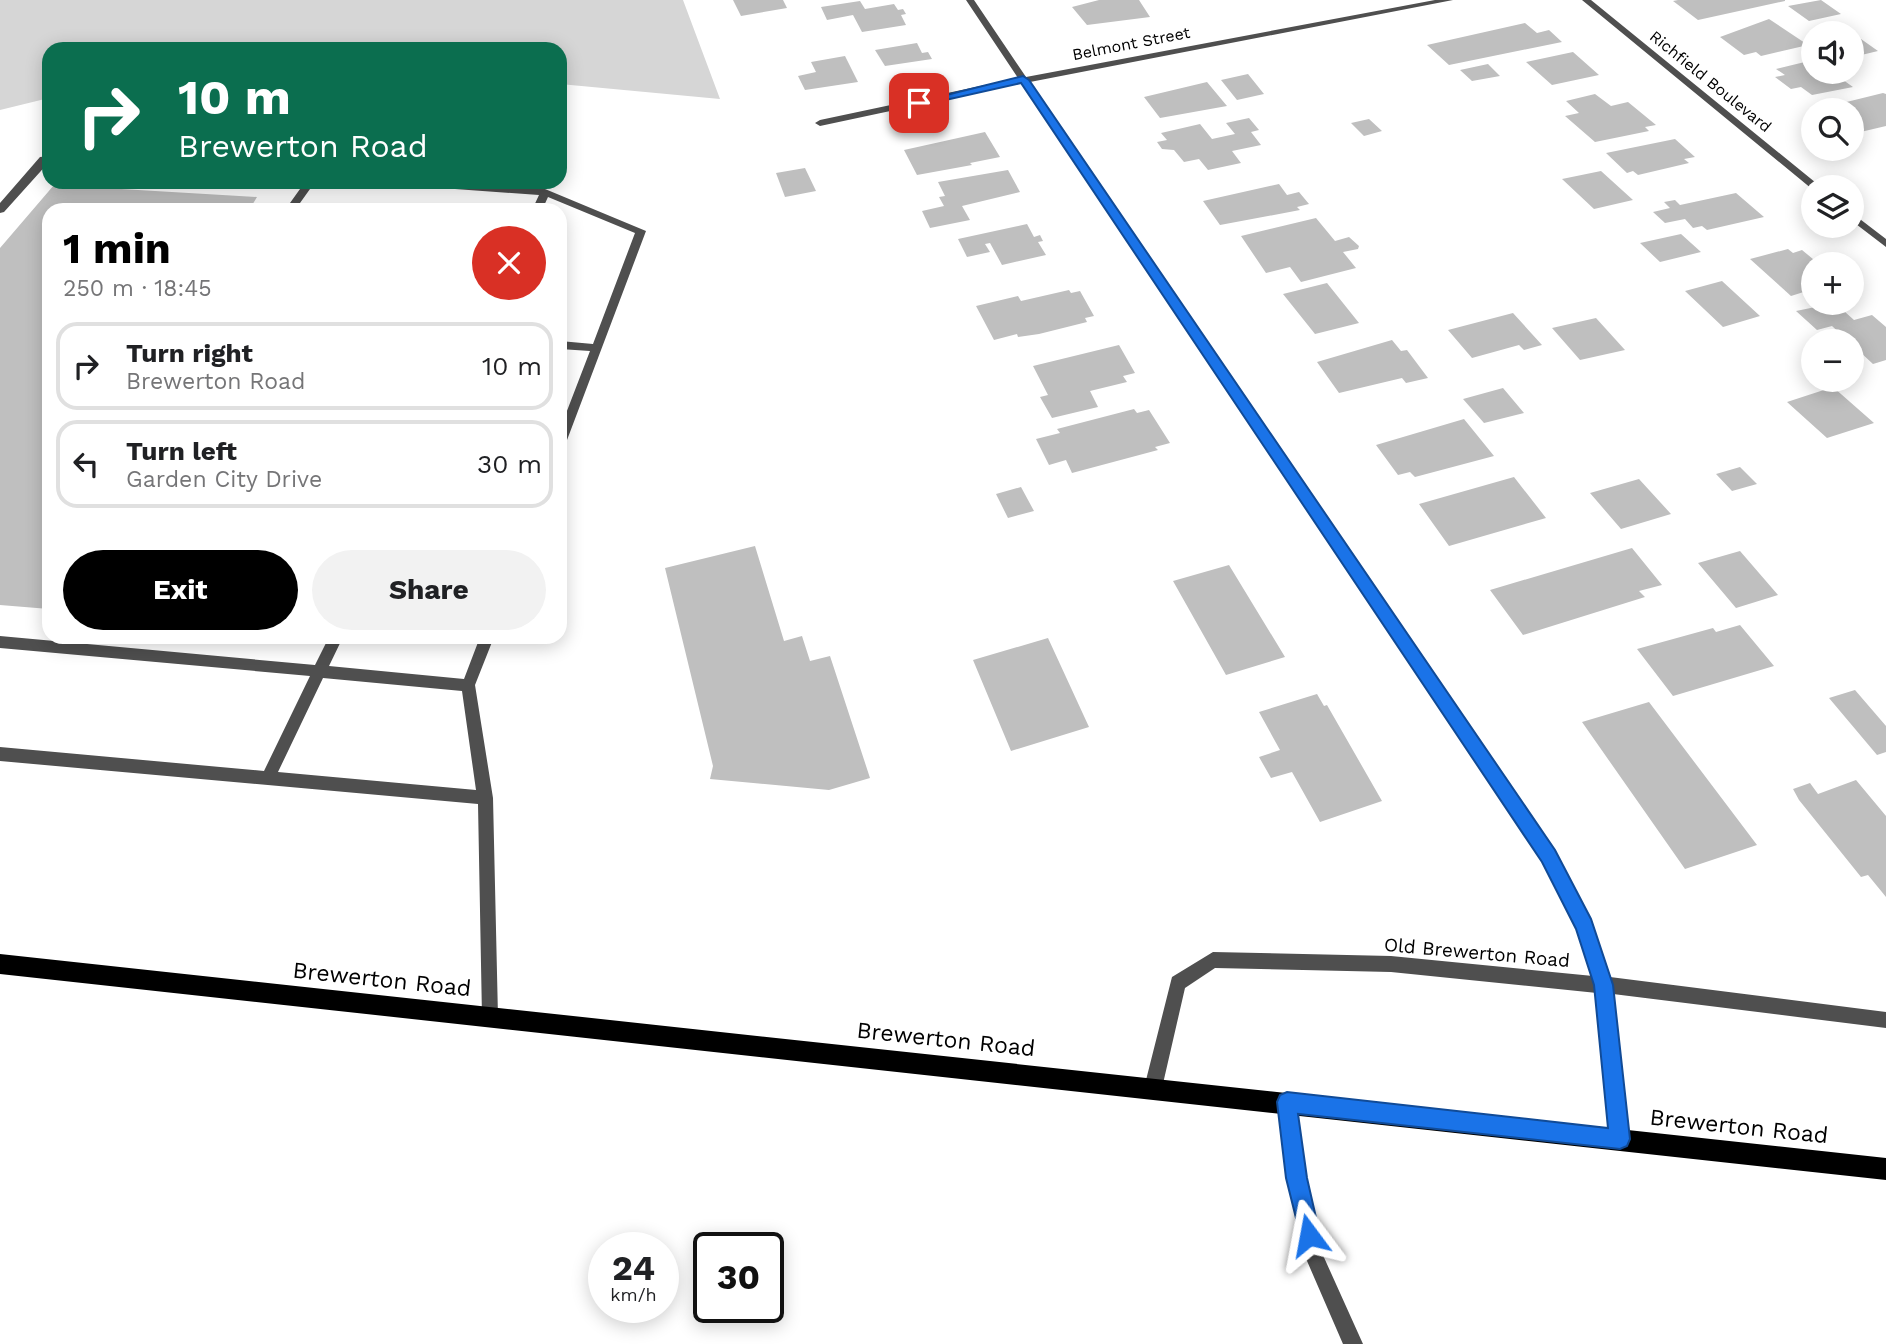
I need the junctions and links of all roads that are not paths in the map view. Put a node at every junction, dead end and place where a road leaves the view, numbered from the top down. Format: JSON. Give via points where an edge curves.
{"nodes":[{"id":1,"x":971,"y":0,"type":"edge"},
{"id":2,"x":1449,"y":0,"type":"edge"},
{"id":3,"x":1586,"y":0,"type":"edge"},
{"id":4,"x":1023,"y":80,"type":"junction"},
{"id":5,"x":820,"y":123,"type":"dead end"},
{"id":6,"x":42,"y":161,"type":"edge"},
{"id":7,"x":1801,"y":175,"type":"edge"},
{"id":8,"x":502,"y":189,"type":"edge"},
{"id":9,"x":545,"y":192,"type":"junction"},
{"id":10,"x":540,"y":203,"type":"edge"},
{"id":11,"x":0,"y":210,"type":"edge"},
{"id":12,"x":1864,"y":226,"type":"edge"},
{"id":13,"x":1886,"y":244,"type":"edge"},
{"id":14,"x":567,"y":346,"type":"edge"},
{"id":15,"x":597,"y":348,"type":"junction"},
{"id":16,"x":567,"y":427,"type":"edge"},
{"id":17,"x":0,"y":642,"type":"edge"},
{"id":18,"x":332,"y":644,"type":"edge"},
{"id":19,"x":484,"y":644,"type":"edge"},
{"id":20,"x":319,"y":672,"type":"junction"},
{"id":21,"x":468,"y":685,"type":"junction"},
{"id":22,"x":0,"y":754,"type":"edge"},
{"id":23,"x":268,"y":778,"type":"junction"},
{"id":24,"x":485,"y":798,"type":"junction"},
{"id":25,"x":0,"y":964,"type":"edge"},
{"id":26,"x":1604,"y":985,"type":"junction"},
{"id":27,"x":490,"y":1017,"type":"junction"},
{"id":28,"x":1886,"y":1020,"type":"edge"},
{"id":29,"x":1153,"y":1088,"type":"junction"},
{"id":30,"x":1287,"y":1102,"type":"junction"},
{"id":31,"x":1620,"y":1139,"type":"junction"},
{"id":32,"x":1886,"y":1169,"type":"edge"},
{"id":33,"x":1353,"y":1344,"type":"edge"}],
"edges":[{"from":1,"to":4,"type":"street"},
{"from":2,"to":4,"type":"street","name":"Belmont Street"},
{"from":3,"to":7,"type":"street","name":"Richfield Boulevard"},
{"from":4,"to":5,"type":"street","name":"Belmont Street"},
{"from":4,"to":26,"type":"street","via":[[1548,856],[1585,926]]},
{"from":6,"to":11,"type":"street"},
{"from":8,"to":9,"type":"street"},
{"from":9,"to":10,"type":"street"},
{"from":9,"to":15,"type":"street","via":[[642,231]]},
{"from":12,"to":13,"type":"street"},
{"from":14,"to":15,"type":"street"},
{"from":15,"to":16,"type":"street"},
{"from":17,"to":20,"type":"street"},
{"from":18,"to":20,"type":"street"},
{"from":19,"to":21,"type":"street"},
{"from":20,"to":21,"type":"street"},
{"from":20,"to":23,"type":"street"},
{"from":21,"to":24,"type":"street"},
{"from":22,"to":23,"type":"street"},
{"from":23,"to":24,"type":"street"},
{"from":24,"to":27,"type":"street"},
{"from":25,"to":27,"type":"main road","name":"Brewerton Road"},
{"from":26,"to":28,"type":"street","name":"Old Brewerton Road"},
{"from":26,"to":29,"type":"street","name":"Old Brewerton Road","via":[[1391,964],[1213,960],[1178,983]]},
{"from":26,"to":31,"type":"street"},
{"from":27,"to":29,"type":"main road","name":"Brewerton Road"},
{"from":29,"to":30,"type":"main road","name":"Brewerton Road"},
{"from":30,"to":31,"type":"main road","name":"Brewerton Road"},
{"from":30,"to":33,"type":"street","via":[[1296,1178],[1313,1254]]},
{"from":31,"to":32,"type":"main road","name":"Brewerton Road"}]}
